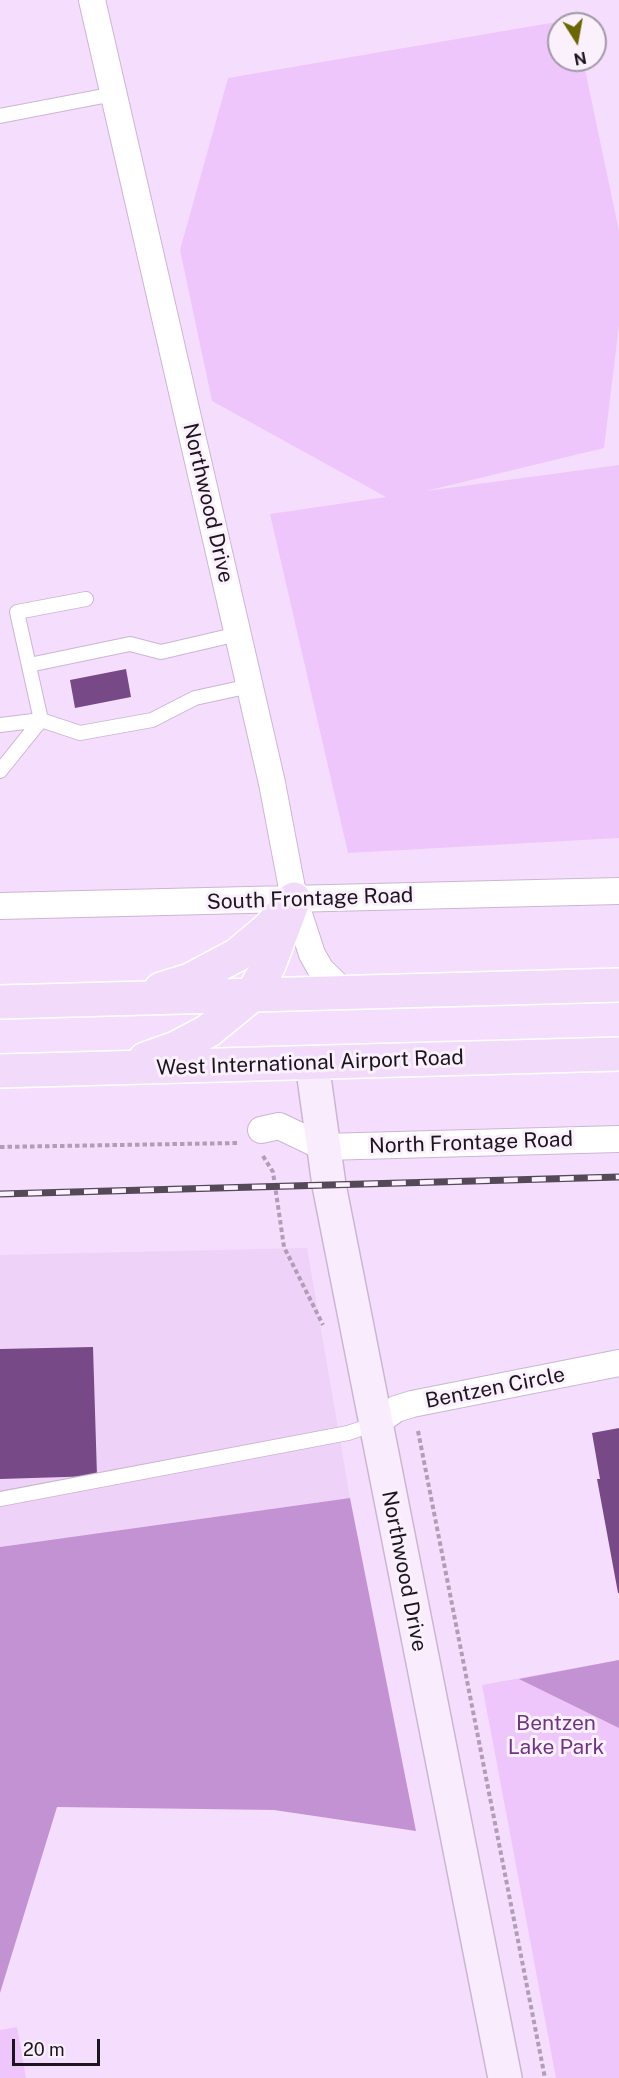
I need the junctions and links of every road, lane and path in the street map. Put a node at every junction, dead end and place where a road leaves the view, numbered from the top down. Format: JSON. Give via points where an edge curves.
{"nodes":[{"id":1,"x":92,"y":0,"type":"edge"},
{"id":2,"x":114,"y":94,"type":"junction"},
{"id":3,"x":0,"y":116,"type":"edge"},
{"id":4,"x":86,"y":599,"type":"dead end"},
{"id":5,"x":238,"y":634,"type":"junction"},
{"id":6,"x":28,"y":664,"type":"junction"},
{"id":7,"x":250,"y":686,"type":"junction"},
{"id":8,"x":41,"y":720,"type":"junction"},
{"id":9,"x":0,"y":725,"type":"edge"},
{"id":10,"x":0,"y":771,"type":"edge"},
{"id":11,"x":619,"y":891,"type":"edge"},
{"id":12,"x":294,"y":899,"type":"junction"},
{"id":13,"x":0,"y":906,"type":"edge"},
{"id":14,"x":619,"y":986,"type":"edge"},
{"id":15,"x":345,"y":993,"type":"junction"},
{"id":16,"x":251,"y":996,"type":"junction"},
{"id":17,"x":91,"y":999,"type":"junction"},
{"id":18,"x":0,"y":1002,"type":"edge"},
{"id":19,"x":619,"y":1054,"type":"edge"},
{"id":20,"x":312,"y":1063,"type":"junction"},
{"id":21,"x":112,"y":1069,"type":"junction"},
{"id":22,"x":0,"y":1071,"type":"edge"},
{"id":23,"x":619,"y":1139,"type":"edge"},
{"id":24,"x":258,"y":1140,"type":"joint"},
{"id":25,"x":239,"y":1143,"type":"dead end"},
{"id":26,"x":0,"y":1147,"type":"edge"},
{"id":27,"x":323,"y":1147,"type":"junction"},
{"id":28,"x":328,"y":1335,"type":"dead end"},
{"id":29,"x":619,"y":1363,"type":"edge"},
{"id":30,"x":412,"y":1404,"type":"junction"},
{"id":31,"x":375,"y":1424,"type":"junction"},
{"id":32,"x":0,"y":1499,"type":"edge"},
{"id":33,"x":505,"y":2078,"type":"edge"},
{"id":34,"x":545,"y":2078,"type":"edge"}],
"edges":[{"from":1,"to":2,"type":"street","name":"Northwood Drive"},
{"from":2,"to":3,"type":"lane"},
{"from":2,"to":5,"type":"street","name":"Northwood Drive"},
{"from":4,"to":6,"type":"lane","via":[[17,612]]},
{"from":5,"to":6,"type":"lane","via":[[161,652],[130,644]]},
{"from":5,"to":7,"type":"street","name":"Northwood Drive"},
{"from":6,"to":8,"type":"lane"},
{"from":7,"to":8,"type":"lane","via":[[195,698],[152,720],[80,733]]},
{"from":7,"to":12,"type":"street","name":"Northwood Drive"},
{"from":8,"to":9,"type":"lane"},
{"from":8,"to":10,"type":"lane"},
{"from":11,"to":12,"type":"street","name":"South Frontage Road"},
{"from":12,"to":13,"type":"street","name":"South Frontage Road"},
{"from":12,"to":15,"type":"street","name":"Northwood Drive","via":[[312,954],[321,970]]},
{"from":12,"to":16,"type":"main road","via":[[272,957]]},
{"from":12,"to":17,"type":"main road","via":[[254,942],[208,972],[155,990]]},
{"from":14,"to":15,"type":"main road"},
{"from":15,"to":16,"type":"main road"},
{"from":16,"to":17,"type":"main road"},
{"from":16,"to":21,"type":"main road","via":[[193,1040],[159,1056]]},
{"from":17,"to":18,"type":"main road"},
{"from":19,"to":20,"type":"main road","name":"West International Airport Road"},
{"from":20,"to":21,"type":"main road","name":"West International Airport Road"},
{"from":20,"to":27,"type":"street","name":"Northwood Drive"},
{"from":21,"to":22,"type":"main road","name":"West International Airport Road"},
{"from":23,"to":27,"type":"street","name":"North Frontage Road"},
{"from":24,"to":27,"type":"street","via":[[279,1126]]},
{"from":24,"to":28,"type":"path","via":[[273,1172],[284,1247]]},
{"from":25,"to":26,"type":"path"},
{"from":27,"to":31,"type":"street","name":"Northwood Drive"},
{"from":29,"to":30,"type":"street","name":"Bentzen Circle"},
{"from":30,"to":31,"type":"street","name":"Bentzen Circle","via":[[396,1409]]},
{"from":30,"to":34,"type":"path"},
{"from":31,"to":32,"type":"lane","via":[[348,1433]]},
{"from":31,"to":33,"type":"street","name":"Northwood Drive"}]}
